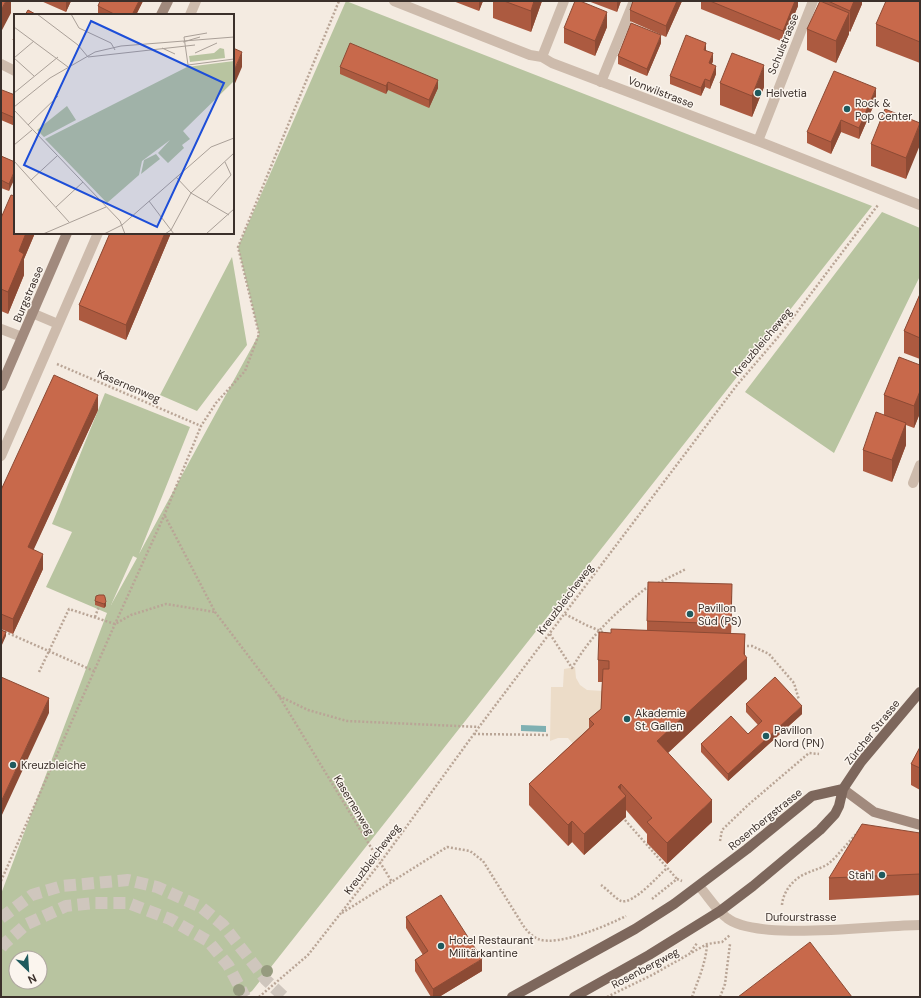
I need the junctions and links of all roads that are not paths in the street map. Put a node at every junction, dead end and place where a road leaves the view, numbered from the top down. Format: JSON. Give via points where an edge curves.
{"nodes":[{"id":1,"x":168,"y":1,"type":"edge"},
{"id":2,"x":196,"y":1,"type":"edge"},
{"id":3,"x":394,"y":1,"type":"edge"},
{"id":4,"x":564,"y":1,"type":"edge"},
{"id":5,"x":634,"y":1,"type":"edge"},
{"id":6,"x":813,"y":1,"type":"edge"},
{"id":7,"x":162,"y":14,"type":"edge"},
{"id":8,"x":190,"y":14,"type":"edge"},
{"id":9,"x":542,"y":57,"type":"junction"},
{"id":10,"x":1,"y":64,"type":"edge"},
{"id":11,"x":14,"y":70,"type":"edge"},
{"id":12,"x":601,"y":82,"type":"junction"},
{"id":13,"x":758,"y":141,"type":"junction"},
{"id":14,"x":920,"y":205,"type":"edge"},
{"id":15,"x":67,"y":234,"type":"edge"},
{"id":16,"x":98,"y":234,"type":"edge"},
{"id":17,"x":32,"y":313,"type":"junction"},
{"id":18,"x":58,"y":324,"type":"junction"},
{"id":19,"x":1,"y":329,"type":"edge"},
{"id":20,"x":22,"y":337,"type":"junction"},
{"id":21,"x":1,"y":386,"type":"edge"},
{"id":22,"x":1,"y":456,"type":"edge"},
{"id":23,"x":920,"y":466,"type":"edge"},
{"id":24,"x":913,"y":483,"type":"dead end"},
{"id":25,"x":920,"y":692,"type":"edge"},
{"id":26,"x":843,"y":789,"type":"junction"},
{"id":27,"x":920,"y":825,"type":"edge"},
{"id":28,"x":699,"y":886,"type":"junction"},
{"id":29,"x":720,"y":910,"type":"junction"},
{"id":30,"x":920,"y":925,"type":"edge"},
{"id":31,"x":512,"y":997,"type":"edge"},
{"id":32,"x":574,"y":997,"type":"edge"}],
"edges":[{"from":1,"to":7,"type":"main road"},
{"from":2,"to":8,"type":"street"},
{"from":3,"to":9,"type":"street","name":"Vonwilstrasse","via":[[530,55]]},
{"from":4,"to":9,"type":"street"},
{"from":5,"to":12,"type":"street"},
{"from":6,"to":13,"type":"street","name":"Schulstrasse"},
{"from":9,"to":12,"type":"street","name":"Vonwilstrasse"},
{"from":10,"to":11,"type":"street"},
{"from":12,"to":13,"type":"street","name":"Vonwilstrasse"},
{"from":13,"to":14,"type":"street","name":"Vonwilstrasse"},
{"from":15,"to":17,"type":"main road","name":"Burgstrasse"},
{"from":16,"to":18,"type":"street"},
{"from":17,"to":18,"type":"street"},
{"from":17,"to":20,"type":"main road","name":"Burgstrasse"},
{"from":18,"to":22,"type":"street"},
{"from":19,"to":20,"type":"street"},
{"from":20,"to":21,"type":"main road","name":"Burgstrasse"},
{"from":23,"to":24,"type":"street"},
{"from":25,"to":26,"type":"main road","name":"Zürcher Strasse","via":[[861,762]]},
{"from":26,"to":27,"type":"main road","via":[[874,812]]},
{"from":26,"to":28,"type":"main road","name":"Rosenbergstrasse","via":[[812,796]]},
{"from":26,"to":29,"type":"main road","via":[[835,814],[820,830]]},
{"from":28,"to":29,"type":"street","name":"Dufourstrasse"},
{"from":28,"to":31,"type":"main road","name":"Rosenbergstrasse","via":[[635,929]]},
{"from":29,"to":30,"type":"street","name":"Dufourstrasse","via":[[728,919],[742,925],[779,931]]},
{"from":29,"to":32,"type":"main road","via":[[649,955]]}]}
